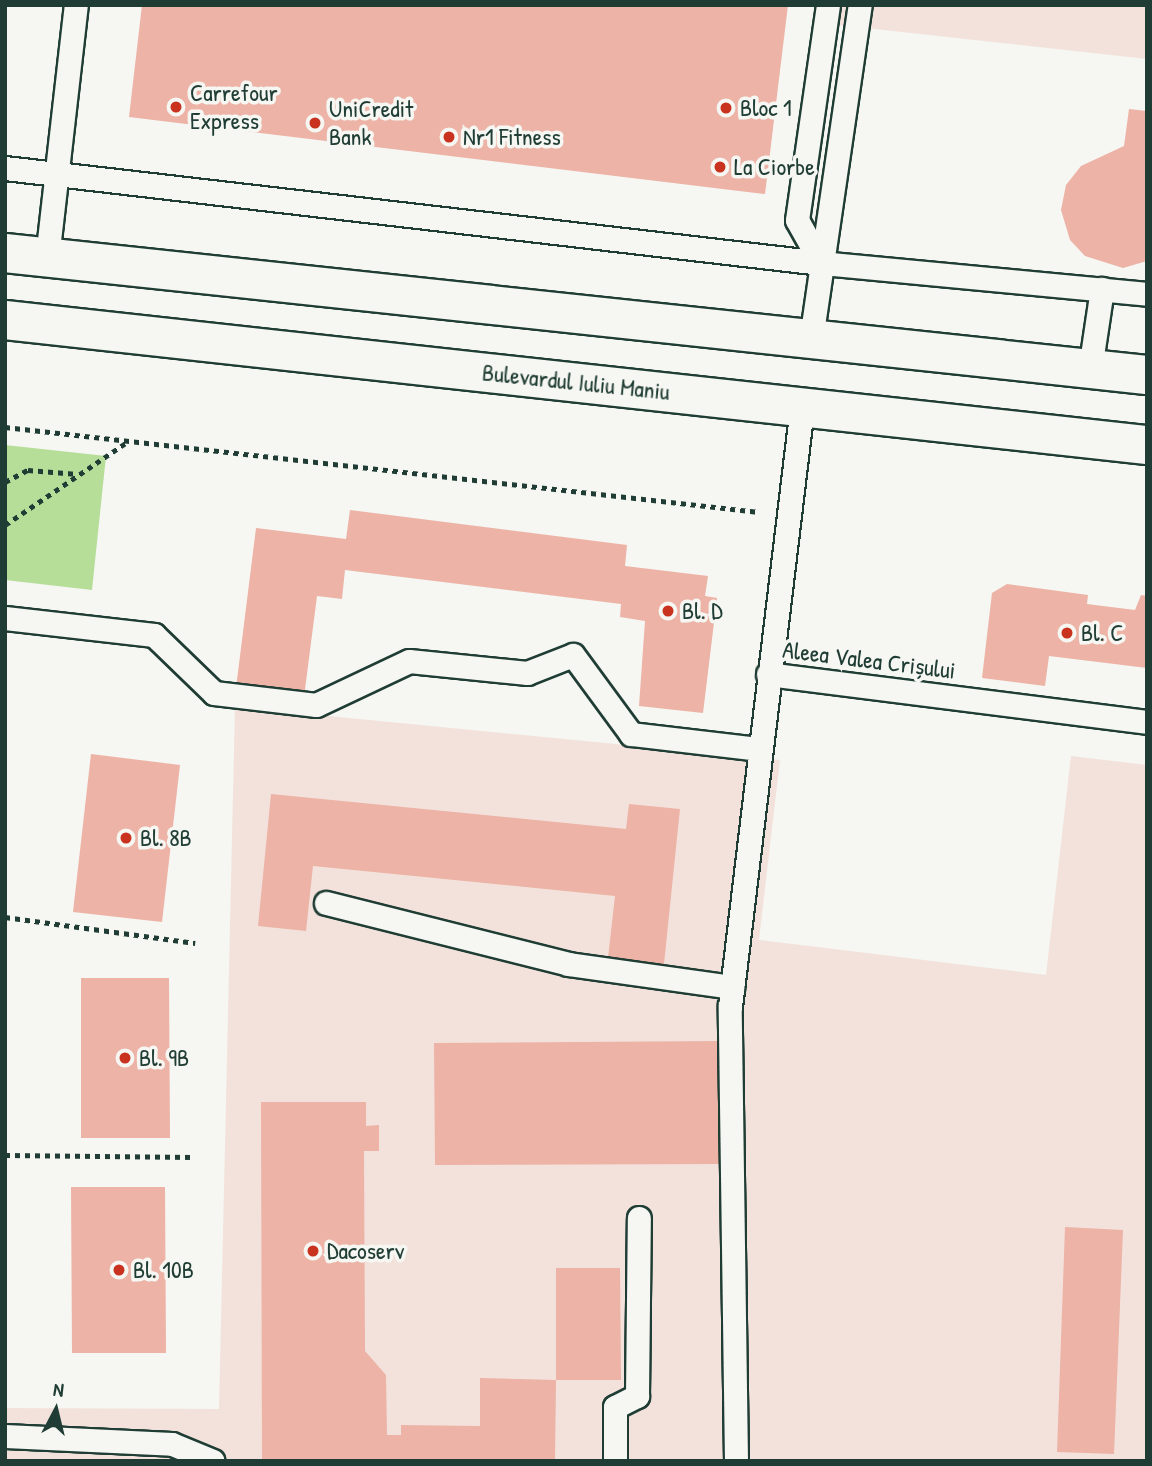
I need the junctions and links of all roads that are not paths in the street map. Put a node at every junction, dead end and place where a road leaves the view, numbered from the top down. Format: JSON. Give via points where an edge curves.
{"nodes":[{"id":1,"x":76,"y":5,"type":"edge"},
{"id":2,"x":828,"y":5,"type":"edge"},
{"id":3,"x":860,"y":5,"type":"edge"},
{"id":4,"x":5,"y":168,"type":"edge"},
{"id":5,"x":56,"y":174,"type":"junction"},
{"id":6,"x":5,"y":253,"type":"edge"},
{"id":7,"x":47,"y":258,"type":"junction"},
{"id":8,"x":821,"y":263,"type":"junction"},
{"id":9,"x":1102,"y":289,"type":"junction"},
{"id":10,"x":1147,"y":294,"type":"edge"},
{"id":11,"x":5,"y":320,"type":"edge"},
{"id":12,"x":811,"y":339,"type":"junction"},
{"id":13,"x":1090,"y":369,"type":"junction"},
{"id":14,"x":1147,"y":375,"type":"edge"},
{"id":15,"x":802,"y":407,"type":"junction"},
{"id":16,"x":1147,"y":444,"type":"edge"},
{"id":17,"x":5,"y":618,"type":"edge"},
{"id":18,"x":768,"y":674,"type":"junction"},
{"id":19,"x":1147,"y":722,"type":"edge"},
{"id":20,"x":759,"y":749,"type":"junction"},
{"id":21,"x":326,"y":904,"type":"dead end"},
{"id":22,"x":732,"y":987,"type":"junction"},
{"id":23,"x":639,"y":1218,"type":"dead end"},
{"id":24,"x":5,"y":1436,"type":"edge"},
{"id":25,"x":213,"y":1461,"type":"edge"},
{"id":26,"x":615,"y":1461,"type":"edge"},
{"id":27,"x":736,"y":1461,"type":"edge"}],
"edges":[{"from":1,"to":5,"type":"lane"},
{"from":2,"to":8,"type":"lane","via":[[797,220]]},
{"from":3,"to":8,"type":"lane"},
{"from":4,"to":5,"type":"lane"},
{"from":5,"to":7,"type":"lane"},
{"from":5,"to":8,"type":"lane"},
{"from":6,"to":7,"type":"main road"},
{"from":7,"to":12,"type":"main road"},
{"from":8,"to":9,"type":"lane"},
{"from":8,"to":12,"type":"lane"},
{"from":9,"to":10,"type":"lane"},
{"from":9,"to":13,"type":"lane"},
{"from":11,"to":15,"type":"main road","name":"Bulevardul Iuliu Maniu"},
{"from":12,"to":13,"type":"main road"},
{"from":13,"to":14,"type":"main road"},
{"from":15,"to":16,"type":"main road","name":"Bulevardul Iuliu Maniu"},
{"from":15,"to":18,"type":"lane","name":"Aleea Valea Crișului"},
{"from":17,"to":20,"type":"lane","via":[[153,635],[214,694],[316,705],[409,661],[527,673],[573,655],[631,734]]},
{"from":18,"to":19,"type":"lane","name":"Aleea Valea Crișului"},
{"from":18,"to":20,"type":"lane"},
{"from":20,"to":22,"type":"lane"},
{"from":21,"to":22,"type":"lane","via":[[568,964]]},
{"from":22,"to":27,"type":"lane"},
{"from":23,"to":26,"type":"lane","via":[[637,1396],[615,1407]]},
{"from":24,"to":25,"type":"lane","via":[[172,1444]]}]}
